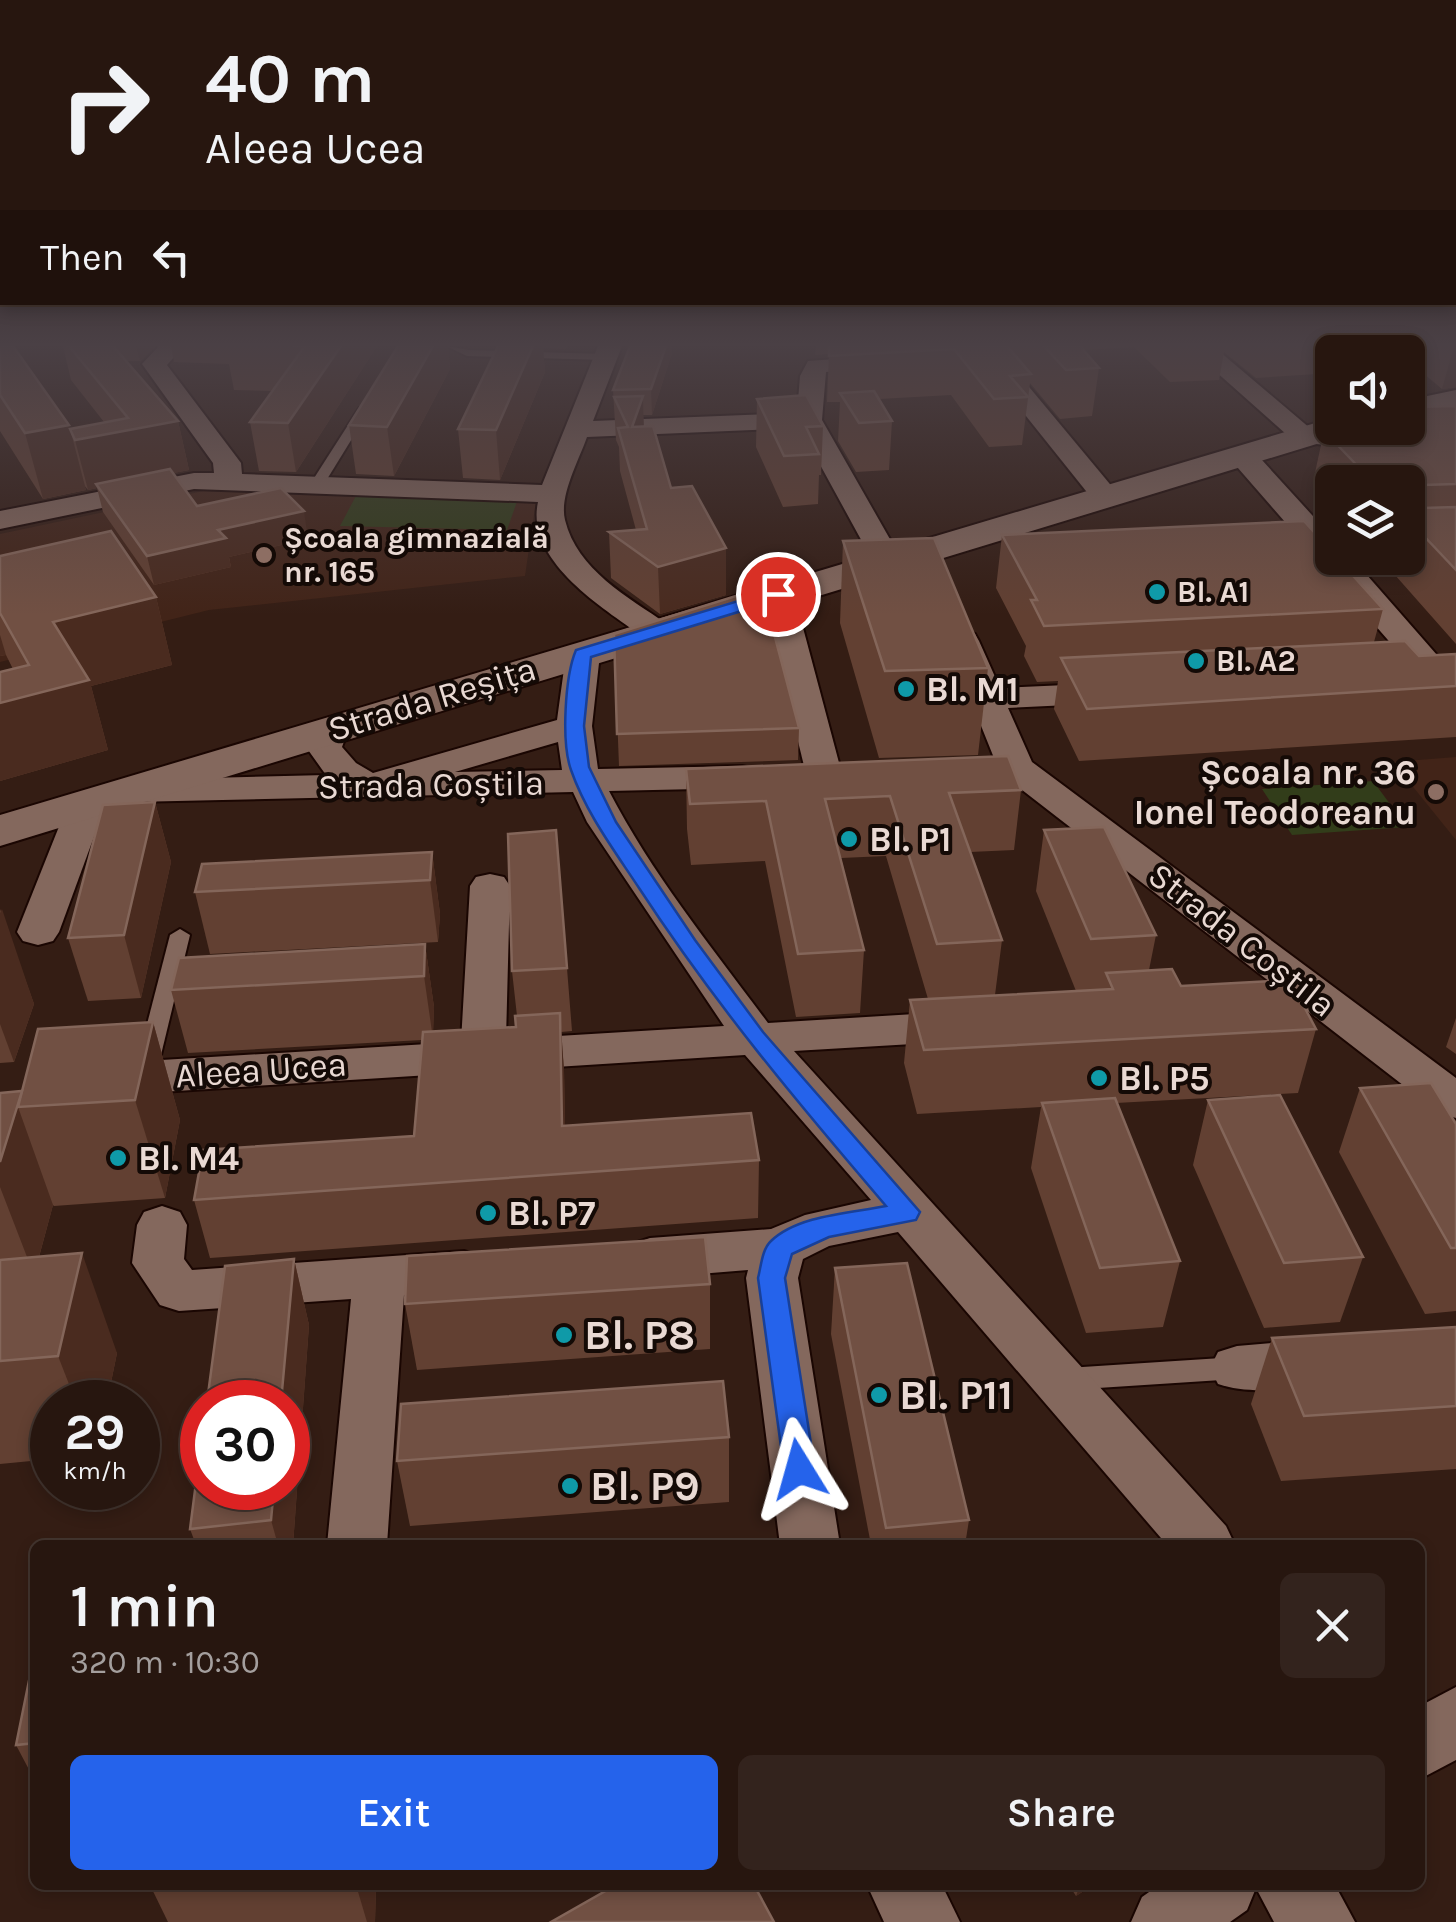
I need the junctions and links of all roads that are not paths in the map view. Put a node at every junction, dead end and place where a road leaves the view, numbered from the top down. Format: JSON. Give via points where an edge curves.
{"nodes":[{"id":1,"x":207,"y":436,"type":"edge"},
{"id":2,"x":347,"y":436,"type":"edge"},
{"id":3,"x":576,"y":436,"type":"edge"},
{"id":4,"x":818,"y":436,"type":"edge"},
{"id":5,"x":1055,"y":436,"type":"edge"},
{"id":6,"x":1306,"y":436,"type":"edge"},
{"id":7,"x":1425,"y":440,"type":"edge"},
{"id":8,"x":1456,"y":442,"type":"edge"},
{"id":9,"x":1241,"y":454,"type":"junction"},
{"id":10,"x":229,"y":482,"type":"junction"},
{"id":11,"x":316,"y":486,"type":"junction"},
{"id":12,"x":552,"y":494,"type":"junction"},
{"id":13,"x":1104,"y":495,"type":"junction"},
{"id":14,"x":0,"y":520,"type":"edge"},
{"id":15,"x":1315,"y":535,"type":"edge"},
{"id":16,"x":887,"y":561,"type":"junction"},
{"id":17,"x":1350,"y":575,"type":"edge"},
{"id":18,"x":940,"y":588,"type":"edge"},
{"id":19,"x":778,"y":594,"type":"junction"},
{"id":20,"x":953,"y":620,"type":"edge"},
{"id":21,"x":656,"y":631,"type":"junction"},
{"id":22,"x":582,"y":654,"type":"junction"},
{"id":23,"x":1345,"y":680,"type":"edge"},
{"id":24,"x":1150,"y":691,"type":"edge"},
{"id":25,"x":988,"y":700,"type":"junction"},
{"id":26,"x":574,"y":726,"type":"junction"},
{"id":27,"x":330,"y":730,"type":"junction"},
{"id":28,"x":1016,"y":768,"type":"junction"},
{"id":29,"x":920,"y":771,"type":"edge"},
{"id":30,"x":862,"y":773,"type":"edge"},
{"id":31,"x":824,"y":774,"type":"junction"},
{"id":32,"x":586,"y":782,"type":"junction"},
{"id":33,"x":370,"y":786,"type":"junction"},
{"id":34,"x":110,"y":797,"type":"junction"},
{"id":35,"x":0,"y":831,"type":"edge"},
{"id":36,"x":490,"y":886,"type":"dead end"},
{"id":37,"x":38,"y":932,"type":"dead end"},
{"id":38,"x":180,"y":935,"type":"dead end"},
{"id":39,"x":1006,"y":1023,"type":"edge"},
{"id":40,"x":755,"y":1037,"type":"junction"},
{"id":41,"x":483,"y":1056,"type":"junction"},
{"id":42,"x":136,"y":1078,"type":"joint"},
{"id":43,"x":1456,"y":1102,"type":"edge"},
{"id":44,"x":907,"y":1212,"type":"junction"},
{"id":45,"x":162,"y":1226,"type":"dead end"},
{"id":46,"x":780,"y":1248,"type":"junction"},
{"id":47,"x":608,"y":1261,"type":"edge"},
{"id":48,"x":512,"y":1268,"type":"edge"},
{"id":49,"x":379,"y":1277,"type":"junction"},
{"id":50,"x":1376,"y":1356,"type":"edge"},
{"id":51,"x":1237,"y":1368,"type":"joint"},
{"id":52,"x":1055,"y":1380,"type":"junction"},
{"id":53,"x":358,"y":1540,"type":"edge"},
{"id":54,"x":809,"y":1540,"type":"edge"},
{"id":55,"x":1200,"y":1540,"type":"edge"},
{"id":56,"x":1456,"y":1720,"type":"edge"},
{"id":57,"x":1425,"y":1742,"type":"edge"},
{"id":58,"x":905,"y":1890,"type":"edge"},
{"id":59,"x":1214,"y":1890,"type":"edge"},
{"id":60,"x":1294,"y":1890,"type":"edge"},
{"id":61,"x":924,"y":1922,"type":"edge"},
{"id":62,"x":1166,"y":1922,"type":"edge"},
{"id":63,"x":1319,"y":1922,"type":"edge"}],
"edges":[{"from":1,"to":10,"type":"street","via":[[227,463]]},
{"from":2,"to":11,"type":"lane"},
{"from":3,"to":12,"type":"street"},
{"from":4,"to":16,"type":"street"},
{"from":5,"to":13,"type":"street"},
{"from":6,"to":9,"type":"street","name":"Strada Reșița"},
{"from":7,"to":8,"type":"street"},
{"from":9,"to":13,"type":"street","name":"Strada Reșița"},
{"from":9,"to":15,"type":"street"},
{"from":10,"to":11,"type":"street"},
{"from":10,"to":14,"type":"street","via":[[177,484]]},
{"from":11,"to":12,"type":"street"},
{"from":12,"to":21,"type":"street","via":[[552,532],[570,563]]},
{"from":13,"to":16,"type":"street","name":"Strada Reșița"},
{"from":16,"to":18,"type":"street"},
{"from":16,"to":19,"type":"street","name":"Strada Reșița"},
{"from":17,"to":23,"type":"street","via":[[1426,662],[1423,672],[1404,677]]},
{"from":19,"to":21,"type":"street","name":"Strada Reșița"},
{"from":19,"to":31,"type":"street"},
{"from":20,"to":25,"type":"street"},
{"from":21,"to":22,"type":"street","name":"Strada Reșița"},
{"from":22,"to":26,"type":"street"},
{"from":22,"to":27,"type":"street","name":"Strada Reșița"},
{"from":24,"to":25,"type":"street"},
{"from":25,"to":28,"type":"street"},
{"from":26,"to":32,"type":"street"},
{"from":26,"to":33,"type":"street"},
{"from":27,"to":33,"type":"street","via":[[324,747],[331,761]]},
{"from":27,"to":34,"type":"street","name":"Strada Reșița"},
{"from":28,"to":29,"type":"street"},
{"from":28,"to":43,"type":"street","name":"Strada Coștila"},
{"from":30,"to":31,"type":"street","name":"Strada Coștila"},
{"from":31,"to":32,"type":"street","name":"Strada Coștila"},
{"from":32,"to":33,"type":"street","name":"Strada Coștila"},
{"from":32,"to":40,"type":"street","via":[[630,860]]},
{"from":33,"to":34,"type":"street","name":"Strada Coștila"},
{"from":34,"to":35,"type":"street","name":"Strada Reșița"},
{"from":34,"to":37,"type":"street"},
{"from":36,"to":41,"type":"street"},
{"from":38,"to":42,"type":"lane"},
{"from":39,"to":40,"type":"street","name":"Aleea Ucea"},
{"from":40,"to":41,"type":"street","name":"Aleea Ucea"},
{"from":40,"to":44,"type":"street"},
{"from":41,"to":42,"type":"street","name":"Aleea Ucea"},
{"from":44,"to":46,"type":"street","via":[[829,1227]]},
{"from":44,"to":52,"type":"street"},
{"from":45,"to":49,"type":"street","via":[[158,1263],[178,1291]]},
{"from":46,"to":47,"type":"street"},
{"from":46,"to":54,"type":"street","via":[[772,1278]]},
{"from":48,"to":49,"type":"street"},
{"from":49,"to":53,"type":"street"},
{"from":50,"to":51,"type":"street"},
{"from":51,"to":52,"type":"lane"},
{"from":52,"to":55,"type":"street"},
{"from":56,"to":57,"type":"street"},
{"from":58,"to":61,"type":"street"},
{"from":59,"to":62,"type":"street"},
{"from":60,"to":63,"type":"street"}]}
